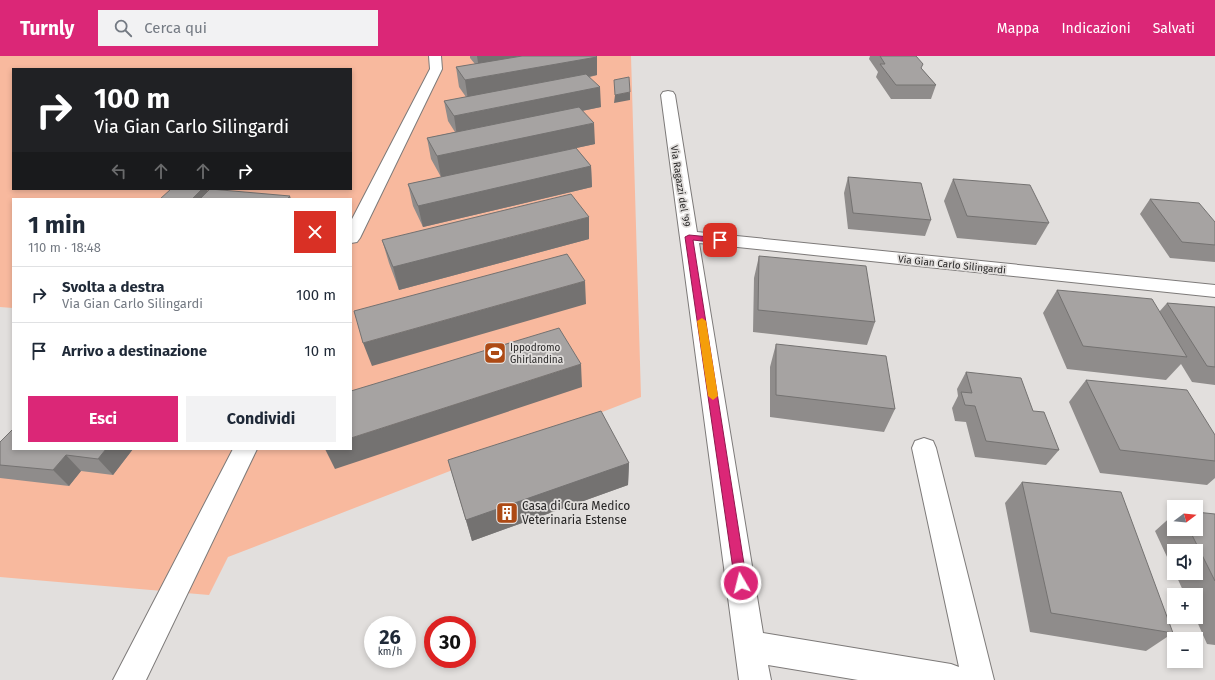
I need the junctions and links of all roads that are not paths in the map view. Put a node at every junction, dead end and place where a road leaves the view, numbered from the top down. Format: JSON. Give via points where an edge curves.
{"nodes":[{"id":1,"x":435,"y":56,"type":"edge"},
{"id":2,"x":668,"y":95,"type":"dead end"},
{"id":3,"x":352,"y":236,"type":"edge"},
{"id":4,"x":689,"y":237,"type":"junction"},
{"id":5,"x":1215,"y":291,"type":"edge"},
{"id":6,"x":924,"y":448,"type":"dead end"},
{"id":7,"x":244,"y":450,"type":"edge"},
{"id":8,"x":750,"y":646,"type":"junction"},
{"id":9,"x":129,"y":680,"type":"edge"},
{"id":10,"x":755,"y":680,"type":"edge"},
{"id":11,"x":951,"y":680,"type":"edge"},
{"id":12,"x":978,"y":680,"type":"edge"}],
"edges":[{"from":1,"to":3,"type":"street","via":[[436,69]]},
{"from":2,"to":4,"type":"street","name":"Via Ragazzi del '99"},
{"from":4,"to":5,"type":"street","name":"Via Gian Carlo Silingardi"},
{"from":4,"to":8,"type":"street","name":"Via Ragazzi del '99"},
{"from":6,"to":12,"type":"street"},
{"from":7,"to":9,"type":"street"},
{"from":8,"to":10,"type":"street","name":"Via Ragazzi del '99"},
{"from":8,"to":11,"type":"street"}]}
